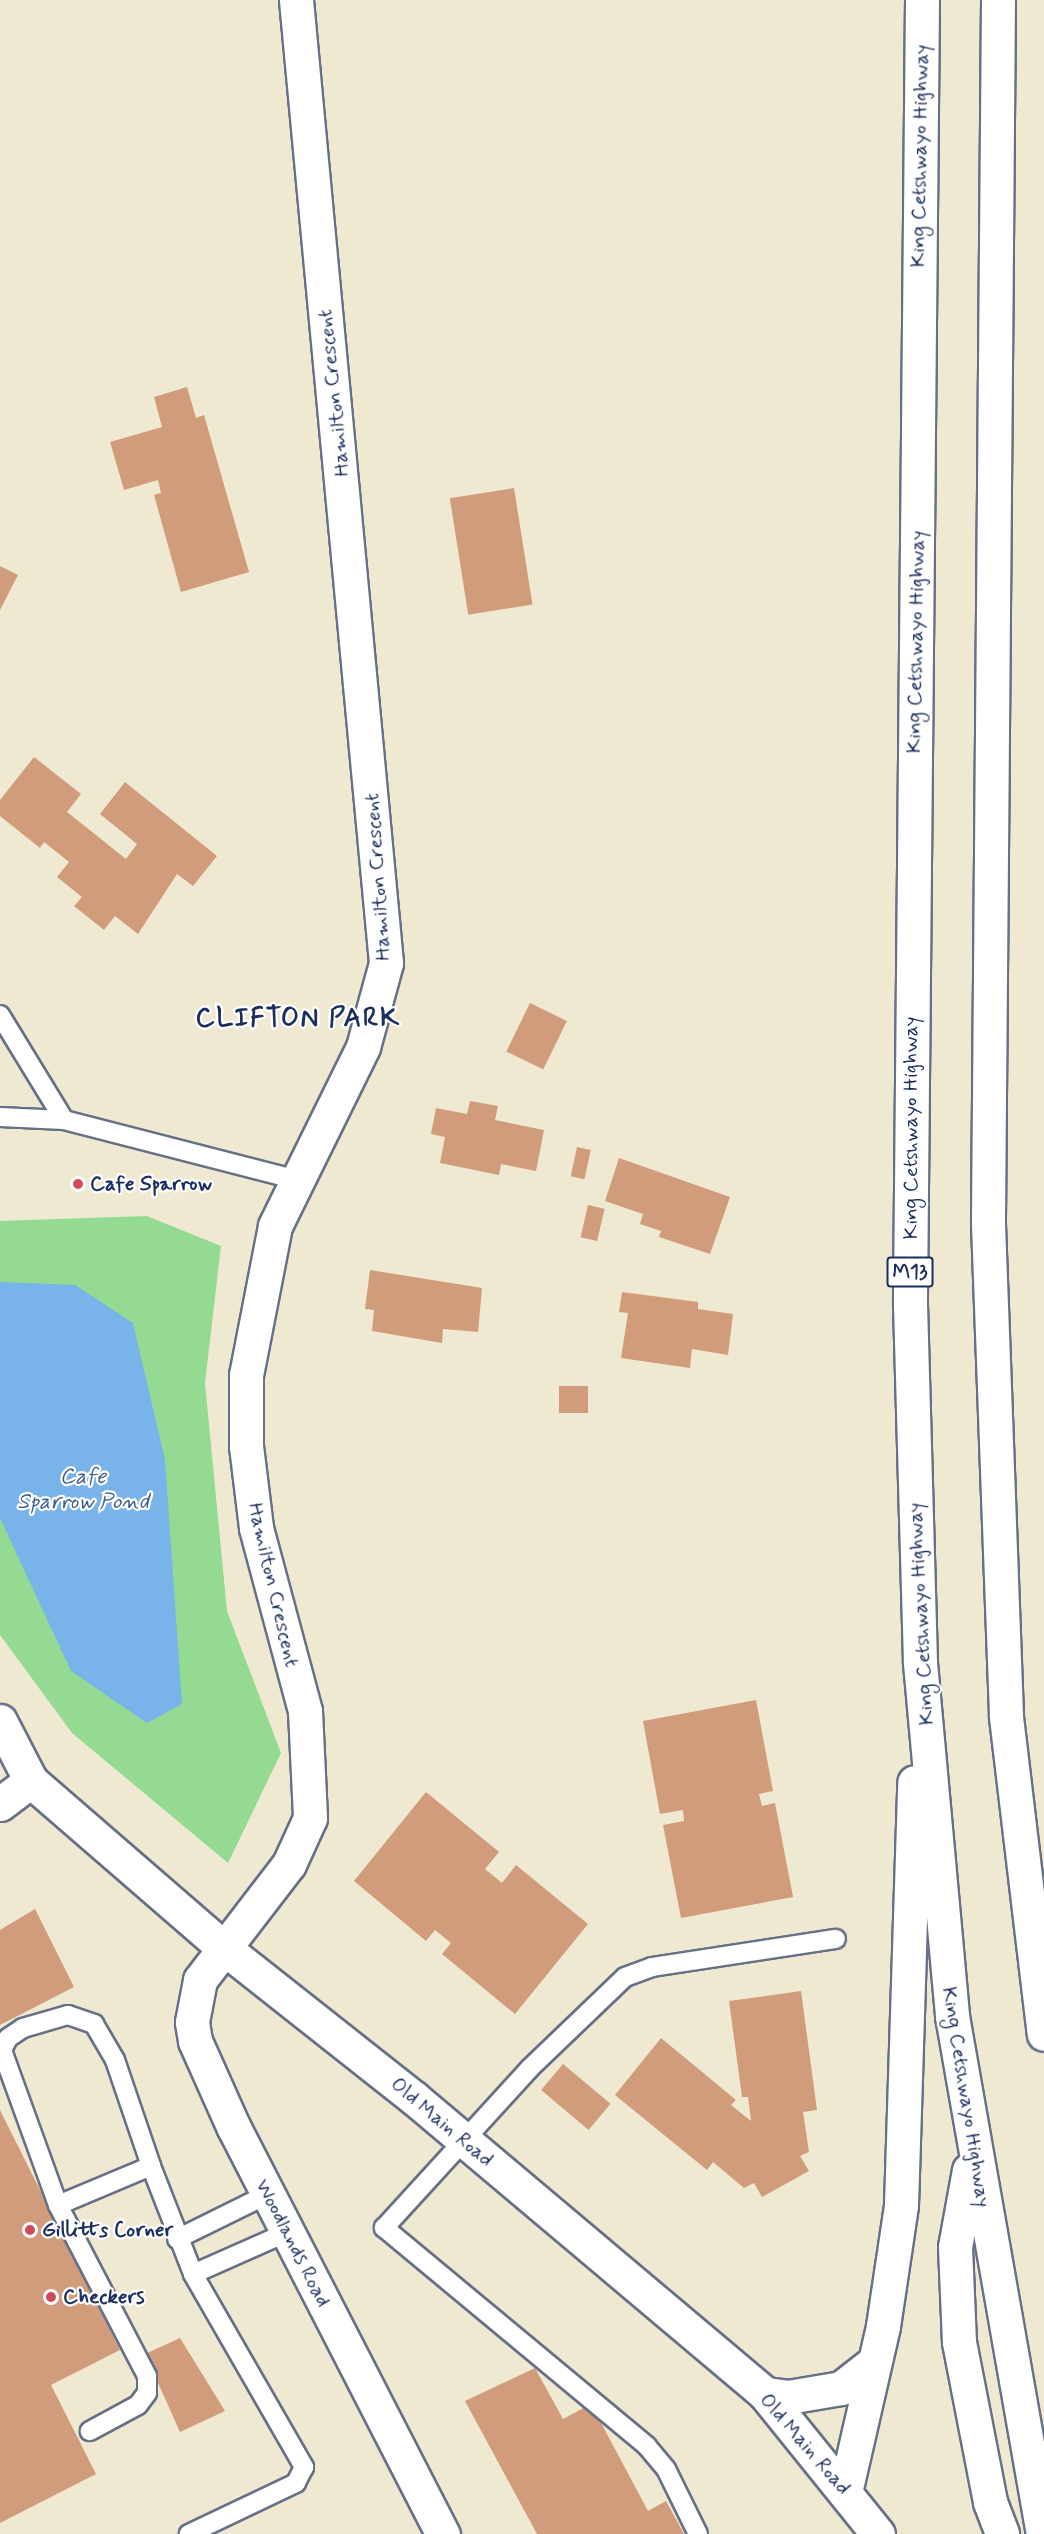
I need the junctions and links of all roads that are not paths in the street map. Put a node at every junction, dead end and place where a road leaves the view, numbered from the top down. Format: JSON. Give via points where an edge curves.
{"nodes":[{"id":1,"x":296,"y":0,"type":"edge"},
{"id":2,"x":922,"y":0,"type":"edge"},
{"id":3,"x":998,"y":0,"type":"edge"},
{"id":4,"x":0,"y":1015,"type":"edge"},
{"id":5,"x":0,"y":1118,"type":"edge"},
{"id":6,"x":64,"y":1120,"type":"junction"},
{"id":7,"x":298,"y":1180,"type":"junction"},
{"id":8,"x":920,"y":1664,"type":"junction"},
{"id":9,"x":0,"y":1721,"type":"edge"},
{"id":10,"x":31,"y":1781,"type":"junction"},
{"id":11,"x":0,"y":1804,"type":"edge"},
{"id":12,"x":836,"y":1939,"type":"dead end"},
{"id":13,"x":224,"y":1948,"type":"junction"},
{"id":14,"x":1044,"y":2034,"type":"edge"},
{"id":15,"x":464,"y":2141,"type":"junction"},
{"id":16,"x":973,"y":2146,"type":"junction"},
{"id":17,"x":151,"y":2166,"type":"junction"},
{"id":18,"x":268,"y":2194,"type":"junction"},
{"id":19,"x":58,"y":2205,"type":"junction"},
{"id":20,"x":288,"y":2232,"type":"junction"},
{"id":21,"x":177,"y":2239,"type":"junction"},
{"id":22,"x":193,"y":2274,"type":"junction"},
{"id":23,"x":870,"y":2365,"type":"junction"},
{"id":24,"x":765,"y":2394,"type":"junction"},
{"id":25,"x":90,"y":2430,"type":"dead end"},
{"id":26,"x":846,"y":2488,"type":"junction"},
{"id":27,"x":189,"y":2534,"type":"edge"},
{"id":28,"x":443,"y":2534,"type":"edge"},
{"id":29,"x":698,"y":2534,"type":"edge"},
{"id":30,"x":878,"y":2534,"type":"edge"},
{"id":31,"x":1002,"y":2534,"type":"edge"},
{"id":32,"x":1043,"y":2534,"type":"edge"}],
"edges":[{"from":1,"to":7,"type":"main road","name":"Hamilton Crescent","via":[[386,963],[363,1047]]},
{"from":2,"to":8,"type":"main road","name":"King Cetshwayo Highway","number":"M13","via":[[910,1304]]},
{"from":3,"to":14,"type":"main road","via":[[988,1224],[1006,1717]]},
{"from":4,"to":6,"type":"lane"},
{"from":5,"to":6,"type":"lane"},
{"from":6,"to":7,"type":"lane"},
{"from":7,"to":13,"type":"main road","name":"Hamilton Crescent","via":[[275,1226],[259,1286],[246,1375],[246,1446],[256,1528],[305,1711],[310,1818],[289,1864]]},
{"from":8,"to":16,"type":"main road","name":"King Cetshwayo Highway","number":"M13","via":[[952,2016]]},
{"from":8,"to":23,"type":"main road","via":[[904,1965],[901,2205],[883,2326]]},
{"from":9,"to":10,"type":"main road","name":"Old Main Road"},
{"from":10,"to":11,"type":"main road"},
{"from":10,"to":13,"type":"main road","name":"Old Main Road"},
{"from":12,"to":15,"type":"lane","via":[[652,1967],[625,1977]]},
{"from":13,"to":15,"type":"main road","name":"Old Main Road"},
{"from":13,"to":18,"type":"main road","name":"Woodlands Road","via":[[194,1991],[195,2042]]},
{"from":15,"to":24,"type":"main road","name":"Old Main Road"},
{"from":15,"to":29,"type":"lane","via":[[384,2228],[647,2446],[666,2469]]},
{"from":16,"to":31,"type":"main road","via":[[955,2247],[960,2342],[990,2502]]},
{"from":16,"to":32,"type":"main road","name":"King Cetshwayo Highway","number":"M13"},
{"from":17,"to":19,"type":"lane"},
{"from":17,"to":19,"type":"lane","via":[[115,2060],[94,2024],[68,2015],[23,2028],[8,2038],[2,2050]]},
{"from":17,"to":21,"type":"lane"},
{"from":18,"to":20,"type":"main road","name":"Woodlands Road"},
{"from":18,"to":21,"type":"lane"},
{"from":19,"to":25,"type":"lane","via":[[147,2376],[147,2393],[138,2405]]},
{"from":20,"to":22,"type":"lane"},
{"from":20,"to":28,"type":"main road","name":"Woodlands Road"},
{"from":21,"to":22,"type":"lane"},
{"from":22,"to":27,"type":"lane","via":[[304,2467],[296,2483]]},
{"from":23,"to":24,"type":"main road","via":[[841,2388],[788,2397]]},
{"from":23,"to":26,"type":"main road"},
{"from":24,"to":26,"type":"main road","name":"Old Main Road"},
{"from":26,"to":30,"type":"main road","name":"Old Main Road"}]}
